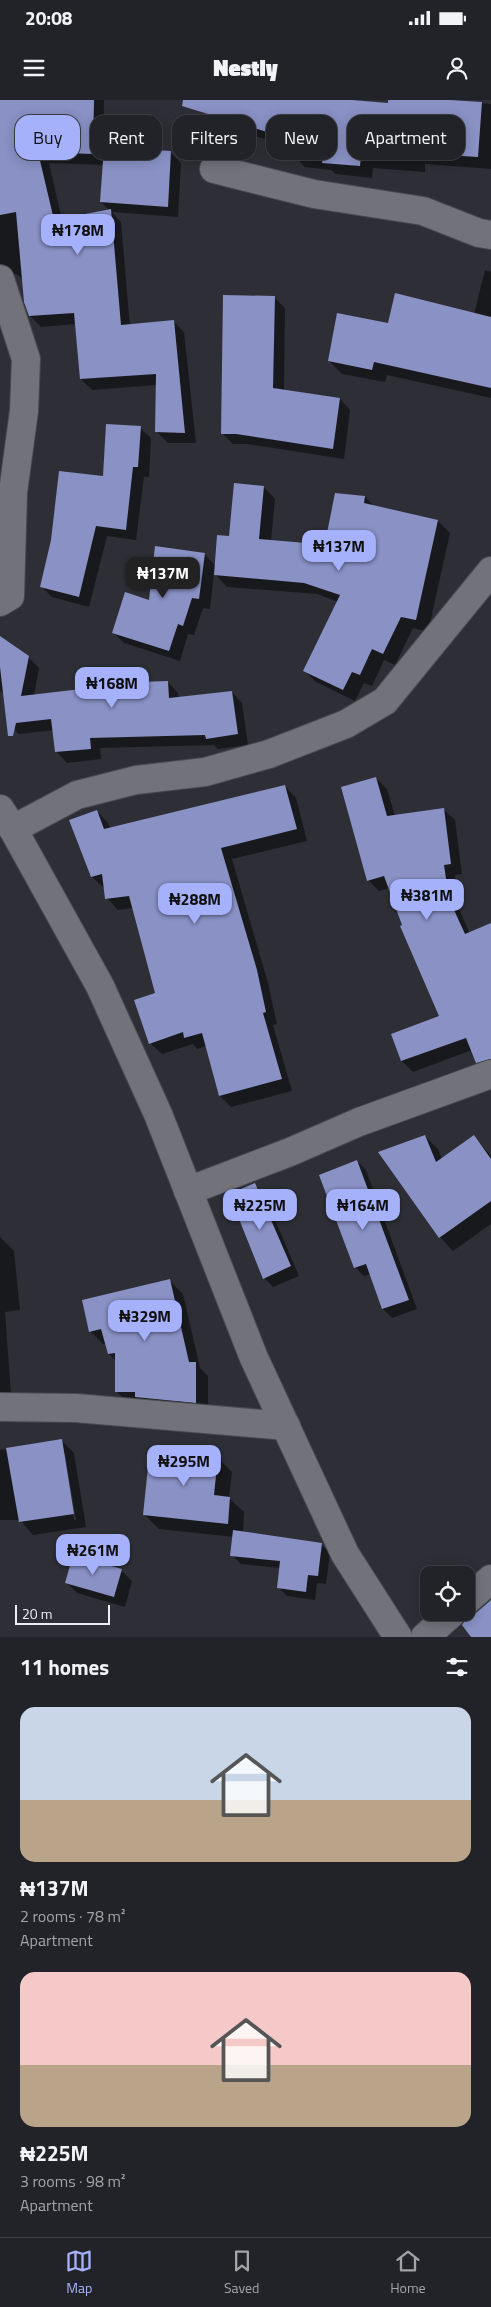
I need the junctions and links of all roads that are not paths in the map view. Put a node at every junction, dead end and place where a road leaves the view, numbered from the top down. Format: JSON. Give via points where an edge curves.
{"nodes":[{"id":1,"x":214,"y":169,"type":"dead end"},
{"id":2,"x":491,"y":235,"type":"edge"},
{"id":3,"x":0,"y":278,"type":"edge"},
{"id":4,"x":491,"y":571,"type":"edge"},
{"id":5,"x":0,"y":602,"type":"edge"},
{"id":6,"x":7,"y":819,"type":"edge"},
{"id":7,"x":491,"y":1074,"type":"edge"},
{"id":8,"x":188,"y":1191,"type":"junction"},
{"id":9,"x":0,"y":1407,"type":"edge"},
{"id":10,"x":286,"y":1426,"type":"junction"},
{"id":11,"x":491,"y":1579,"type":"edge"},
{"id":12,"x":475,"y":1593,"type":"edge"},
{"id":13,"x":443,"y":1621,"type":"edge"},
{"id":14,"x":398,"y":1637,"type":"edge"},
{"id":15,"x":425,"y":1637,"type":"edge"}],
"edges":[{"from":1,"to":2,"type":"street","via":[[314,194],[423,211]]},
{"from":3,"to":5,"type":"street","via":[[26,359],[24,411],[13,492],[10,596]]},
{"from":4,"to":6,"type":"street","via":[[386,701],[346,724],[269,754],[205,772],[136,780],[77,795]]},
{"from":6,"to":8,"type":"street","via":[[100,986],[158,1114]]},
{"from":7,"to":8,"type":"street","via":[[359,1122]]},
{"from":8,"to":10,"type":"street","via":[[254,1358]]},
{"from":9,"to":10,"type":"street","via":[[76,1408]]},
{"from":10,"to":14,"type":"street","via":[[345,1554]]},
{"from":11,"to":12,"type":"street"},
{"from":13,"to":15,"type":"street"}]}
